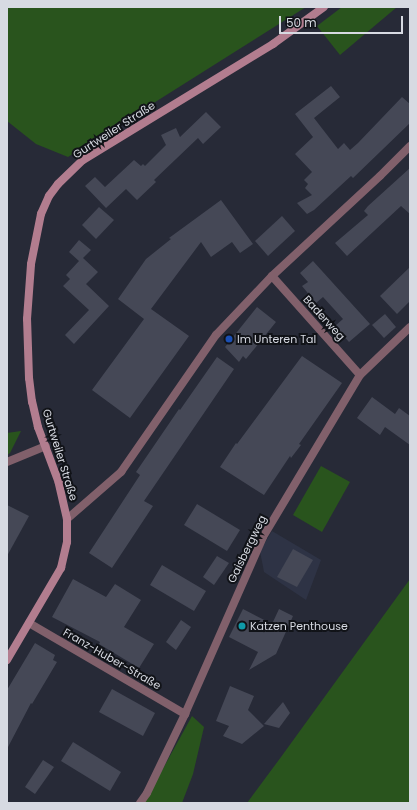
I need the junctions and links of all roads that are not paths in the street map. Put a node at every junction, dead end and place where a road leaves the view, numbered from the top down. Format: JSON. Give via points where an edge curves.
{"nodes":[{"id":1,"x":324,"y":7,"type":"edge"},
{"id":2,"x":410,"y":146,"type":"edge"},
{"id":3,"x":272,"y":276,"type":"junction"},
{"id":4,"x":410,"y":327,"type":"edge"},
{"id":5,"x":360,"y":375,"type":"junction"},
{"id":6,"x":46,"y":446,"type":"junction"},
{"id":7,"x":7,"y":462,"type":"edge"},
{"id":8,"x":67,"y":519,"type":"junction"},
{"id":9,"x":29,"y":623,"type":"junction"},
{"id":10,"x":7,"y":660,"type":"edge"},
{"id":11,"x":185,"y":714,"type":"junction"},
{"id":12,"x":140,"y":803,"type":"edge"}],
"edges":[{"from":1,"to":6,"type":"main road","name":"Gurtweiler Straße","via":[[273,44],[83,160],[49,196],[41,214],[31,264],[28,319],[32,402]]},
{"from":2,"to":3,"type":"street"},
{"from":3,"to":5,"type":"street","name":"Baderweg"},
{"from":3,"to":8,"type":"street","via":[[216,335],[121,472]]},
{"from":4,"to":5,"type":"street","name":"Gaisbergweg"},
{"from":5,"to":11,"type":"street","name":"Gaisbergweg","via":[[263,537]]},
{"from":6,"to":7,"type":"street"},
{"from":6,"to":8,"type":"main road","name":"Gurtweiler Straße","via":[[59,483]]},
{"from":8,"to":9,"type":"main road","name":"Gurtweiler Straße","via":[[67,542],[61,568]]},
{"from":9,"to":10,"type":"main road","name":"Gurtweiler Straße"},
{"from":9,"to":11,"type":"street","name":"Franz-Huber-Straße"},
{"from":11,"to":12,"type":"street","name":"Gaisbergweg"}]}
